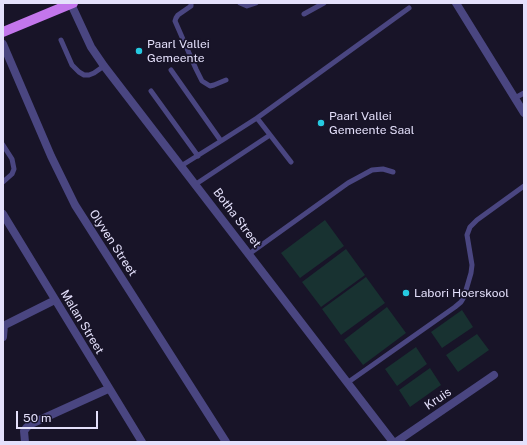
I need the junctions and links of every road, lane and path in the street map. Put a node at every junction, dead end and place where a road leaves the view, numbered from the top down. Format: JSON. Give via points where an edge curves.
{"nodes":[{"id":1,"x":72,"y":3,"type":"edge"},
{"id":2,"x":191,"y":3,"type":"edge"},
{"id":3,"x":240,"y":3,"type":"edge"},
{"id":4,"x":256,"y":3,"type":"edge"},
{"id":5,"x":324,"y":3,"type":"edge"},
{"id":6,"x":456,"y":3,"type":"edge"},
{"id":7,"x":409,"y":8,"type":"dead end"},
{"id":8,"x":304,"y":14,"type":"dead end"},
{"id":9,"x":3,"y":32,"type":"edge"},
{"id":10,"x":60,"y":40,"type":"dead end"},
{"id":11,"x":3,"y":44,"type":"edge"},
{"id":12,"x":104,"y":66,"type":"junction"},
{"id":13,"x":171,"y":70,"type":"dead end"},
{"id":14,"x":226,"y":80,"type":"dead end"},
{"id":15,"x":151,"y":91,"type":"dead end"},
{"id":16,"x":524,"y":93,"type":"edge"},
{"id":17,"x":514,"y":98,"type":"junction"},
{"id":18,"x":524,"y":113,"type":"edge"},
{"id":19,"x":257,"y":118,"type":"junction"},
{"id":20,"x":270,"y":135,"type":"junction"},
{"id":21,"x":221,"y":141,"type":"junction"},
{"id":22,"x":3,"y":145,"type":"edge"},
{"id":23,"x":198,"y":156,"type":"junction"},
{"id":24,"x":291,"y":162,"type":"dead end"},
{"id":25,"x":181,"y":166,"type":"junction"},
{"id":26,"x":393,"y":172,"type":"dead end"},
{"id":27,"x":3,"y":182,"type":"edge"},
{"id":28,"x":196,"y":184,"type":"junction"},
{"id":29,"x":524,"y":186,"type":"edge"},
{"id":30,"x":3,"y":214,"type":"edge"},
{"id":31,"x":249,"y":254,"type":"junction"},
{"id":32,"x":55,"y":300,"type":"junction"},
{"id":33,"x":4,"y":326,"type":"edge"},
{"id":34,"x":3,"y":337,"type":"edge"},
{"id":35,"x":494,"y":375,"type":"dead end"},
{"id":36,"x":347,"y":382,"type":"junction"},
{"id":37,"x":108,"y":389,"type":"junction"},
{"id":38,"x":25,"y":442,"type":"edge"},
{"id":39,"x":142,"y":442,"type":"edge"},
{"id":40,"x":226,"y":442,"type":"edge"},
{"id":41,"x":393,"y":442,"type":"edge"},
{"id":42,"x":396,"y":442,"type":"edge"}],
"edges":[{"from":1,"to":9,"type":"main road"},
{"from":1,"to":12,"type":"street","name":"Botha Street","via":[[91,46]]},
{"from":2,"to":14,"type":"lane","via":[[178,14],[176,21],[196,69],[202,81],[210,86]]},
{"from":3,"to":4,"type":"lane","via":[[247,6]]},
{"from":5,"to":8,"type":"lane"},
{"from":6,"to":17,"type":"street"},
{"from":7,"to":19,"type":"lane"},
{"from":10,"to":12,"type":"lane","via":[[72,64],[84,75],[94,73]]},
{"from":11,"to":40,"type":"street","name":"Olyven Street","via":[[75,205]]},
{"from":12,"to":25,"type":"street","name":"Botha Street"},
{"from":13,"to":21,"type":"lane"},
{"from":15,"to":23,"type":"lane"},
{"from":16,"to":17,"type":"lane"},
{"from":17,"to":18,"type":"street"},
{"from":19,"to":20,"type":"lane"},
{"from":19,"to":21,"type":"lane"},
{"from":20,"to":24,"type":"lane"},
{"from":20,"to":28,"type":"lane"},
{"from":21,"to":23,"type":"lane"},
{"from":22,"to":27,"type":"lane","via":[[12,159],[14,169]]},
{"from":23,"to":25,"type":"lane"},
{"from":25,"to":28,"type":"street","name":"Botha Street"},
{"from":26,"to":31,"type":"lane","via":[[383,169],[372,170],[348,183]]},
{"from":28,"to":31,"type":"street","name":"Botha Street"},
{"from":29,"to":36,"type":"lane","via":[[470,227],[467,235],[471,273],[461,302]]},
{"from":30,"to":32,"type":"street","name":"Malan Street"},
{"from":31,"to":36,"type":"street","name":"Botha Street"},
{"from":32,"to":33,"type":"street"},
{"from":32,"to":37,"type":"street","name":"Malan Street"},
{"from":33,"to":34,"type":"street"},
{"from":35,"to":42,"type":"street","name":"Kruis"},
{"from":36,"to":41,"type":"street","name":"Botha Street"},
{"from":37,"to":38,"type":"street","via":[[33,422],[24,431]]},
{"from":37,"to":39,"type":"street","name":"Malan Street"}]}
